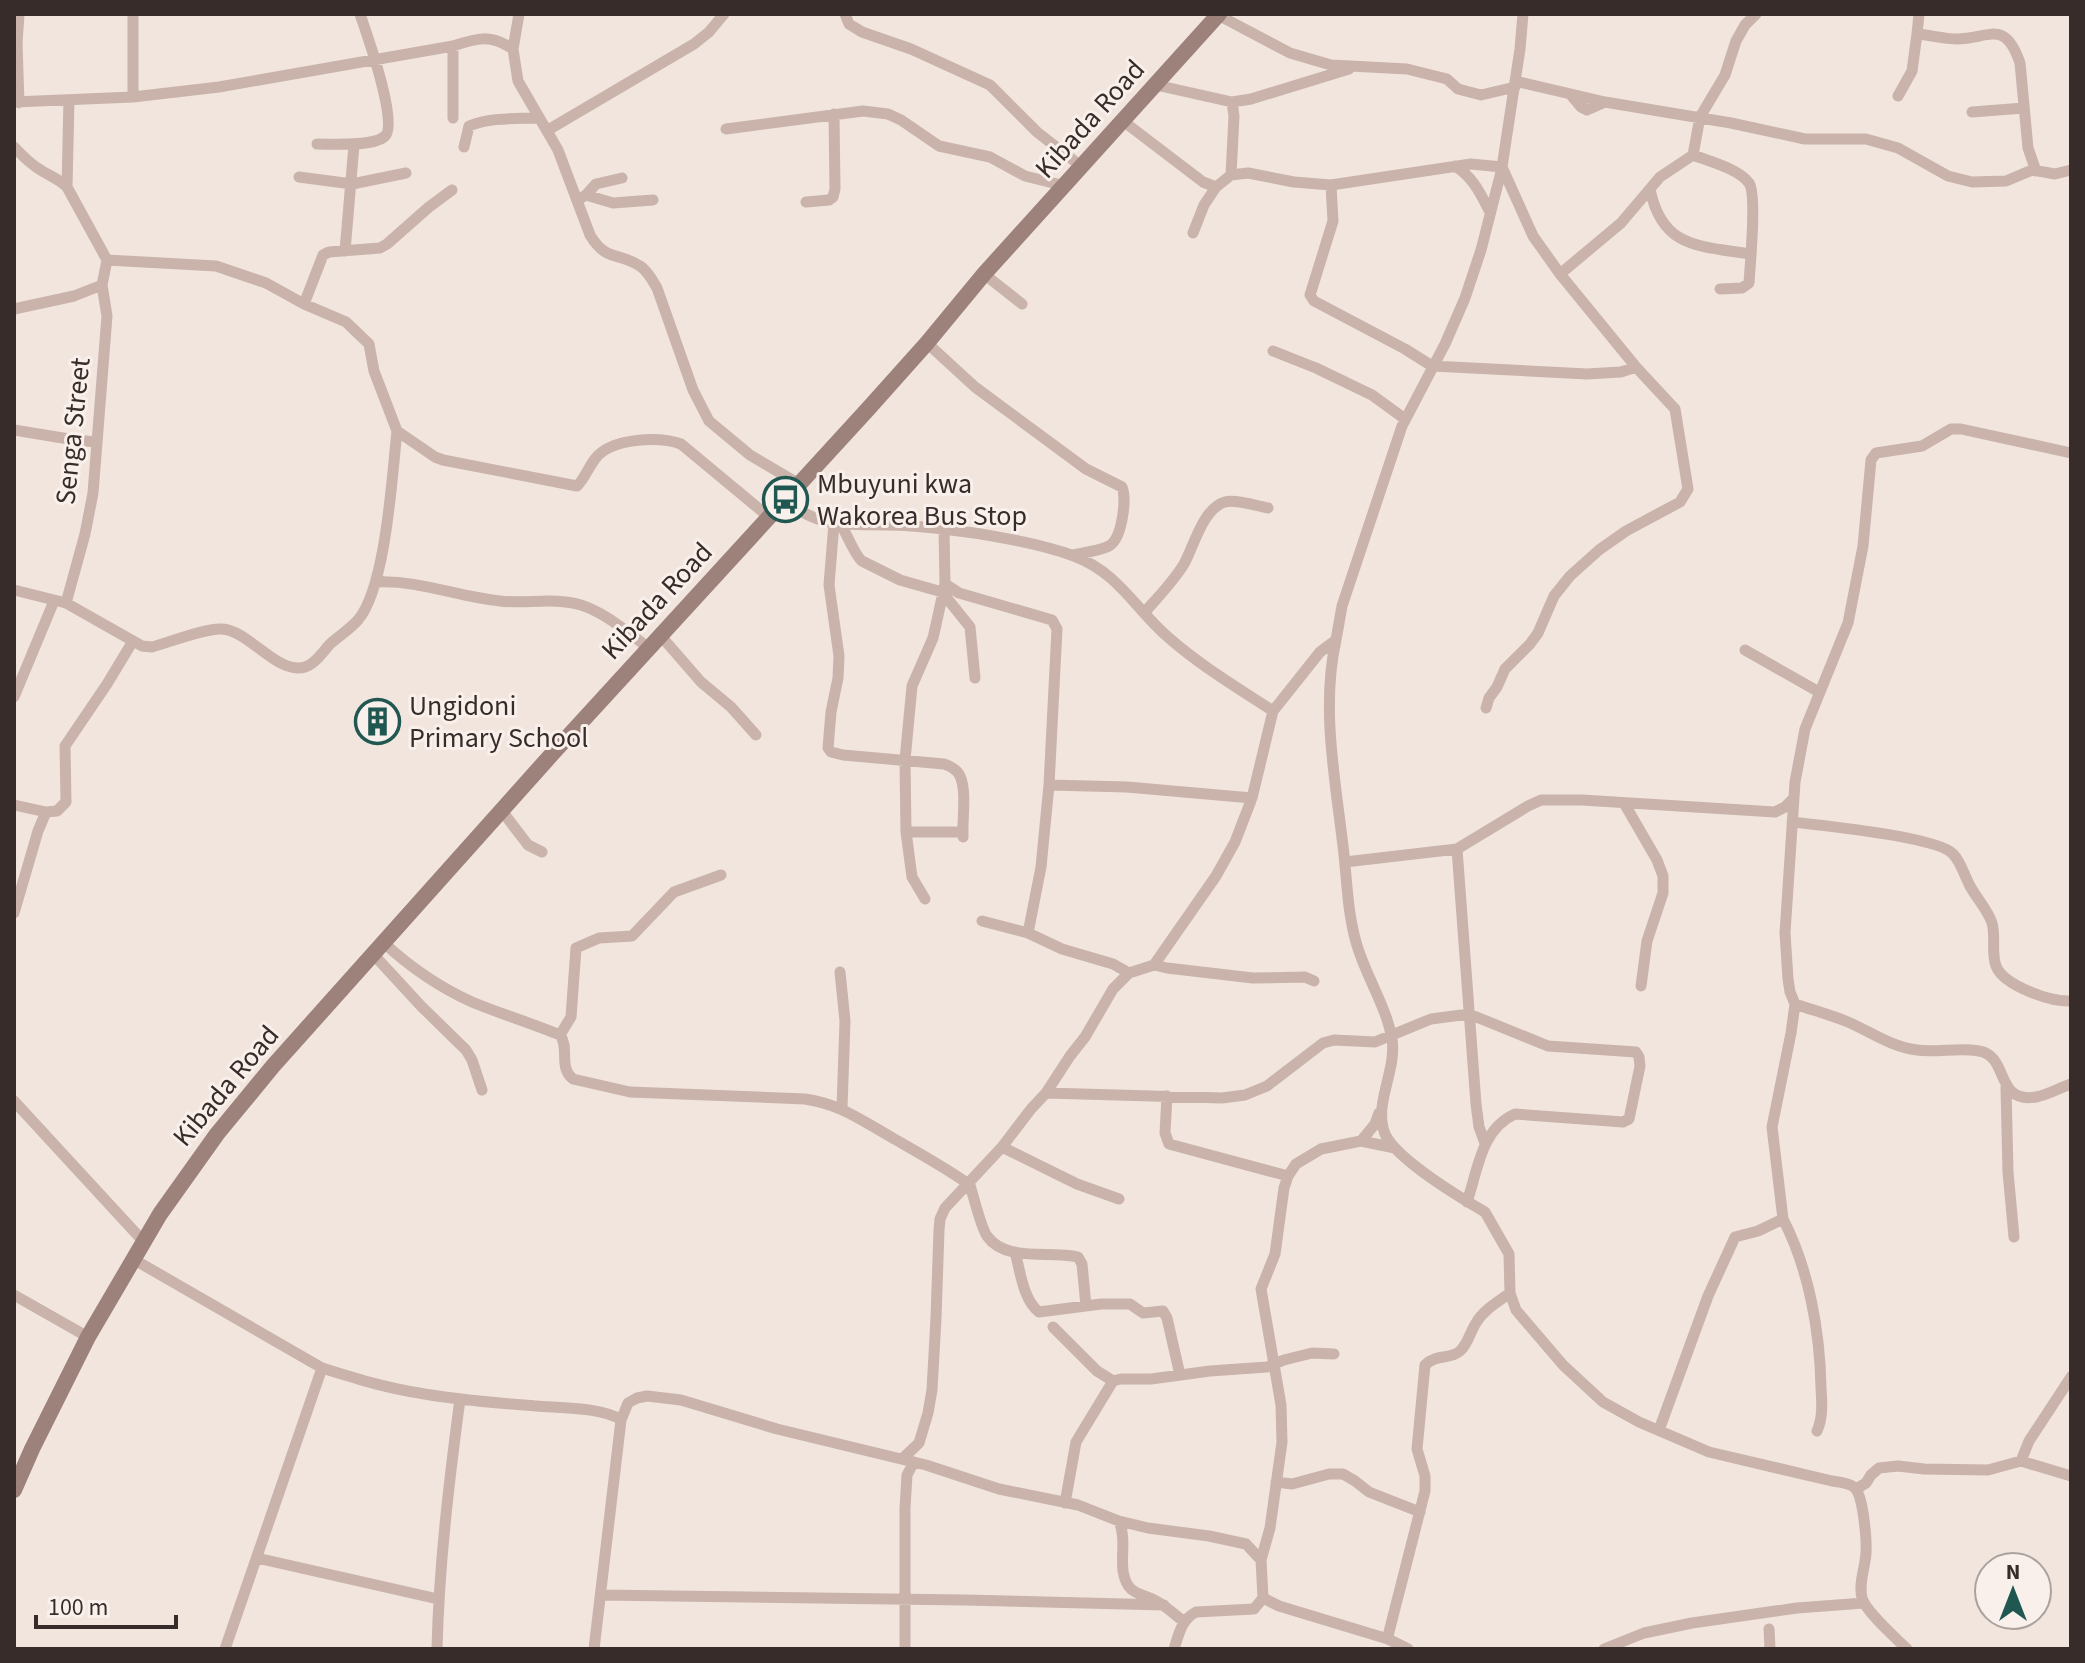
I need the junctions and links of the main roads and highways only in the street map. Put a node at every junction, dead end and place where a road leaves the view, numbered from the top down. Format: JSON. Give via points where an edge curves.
{"nodes":[{"id":1,"x":1219,"y":15,"type":"edge"},
{"id":2,"x":14,"y":1490,"type":"edge"}],
"edges":[{"from":1,"to":2,"type":"main road","name":"Kibada Road","via":[[217,1134],[143,1241],[88,1337]]}]}
